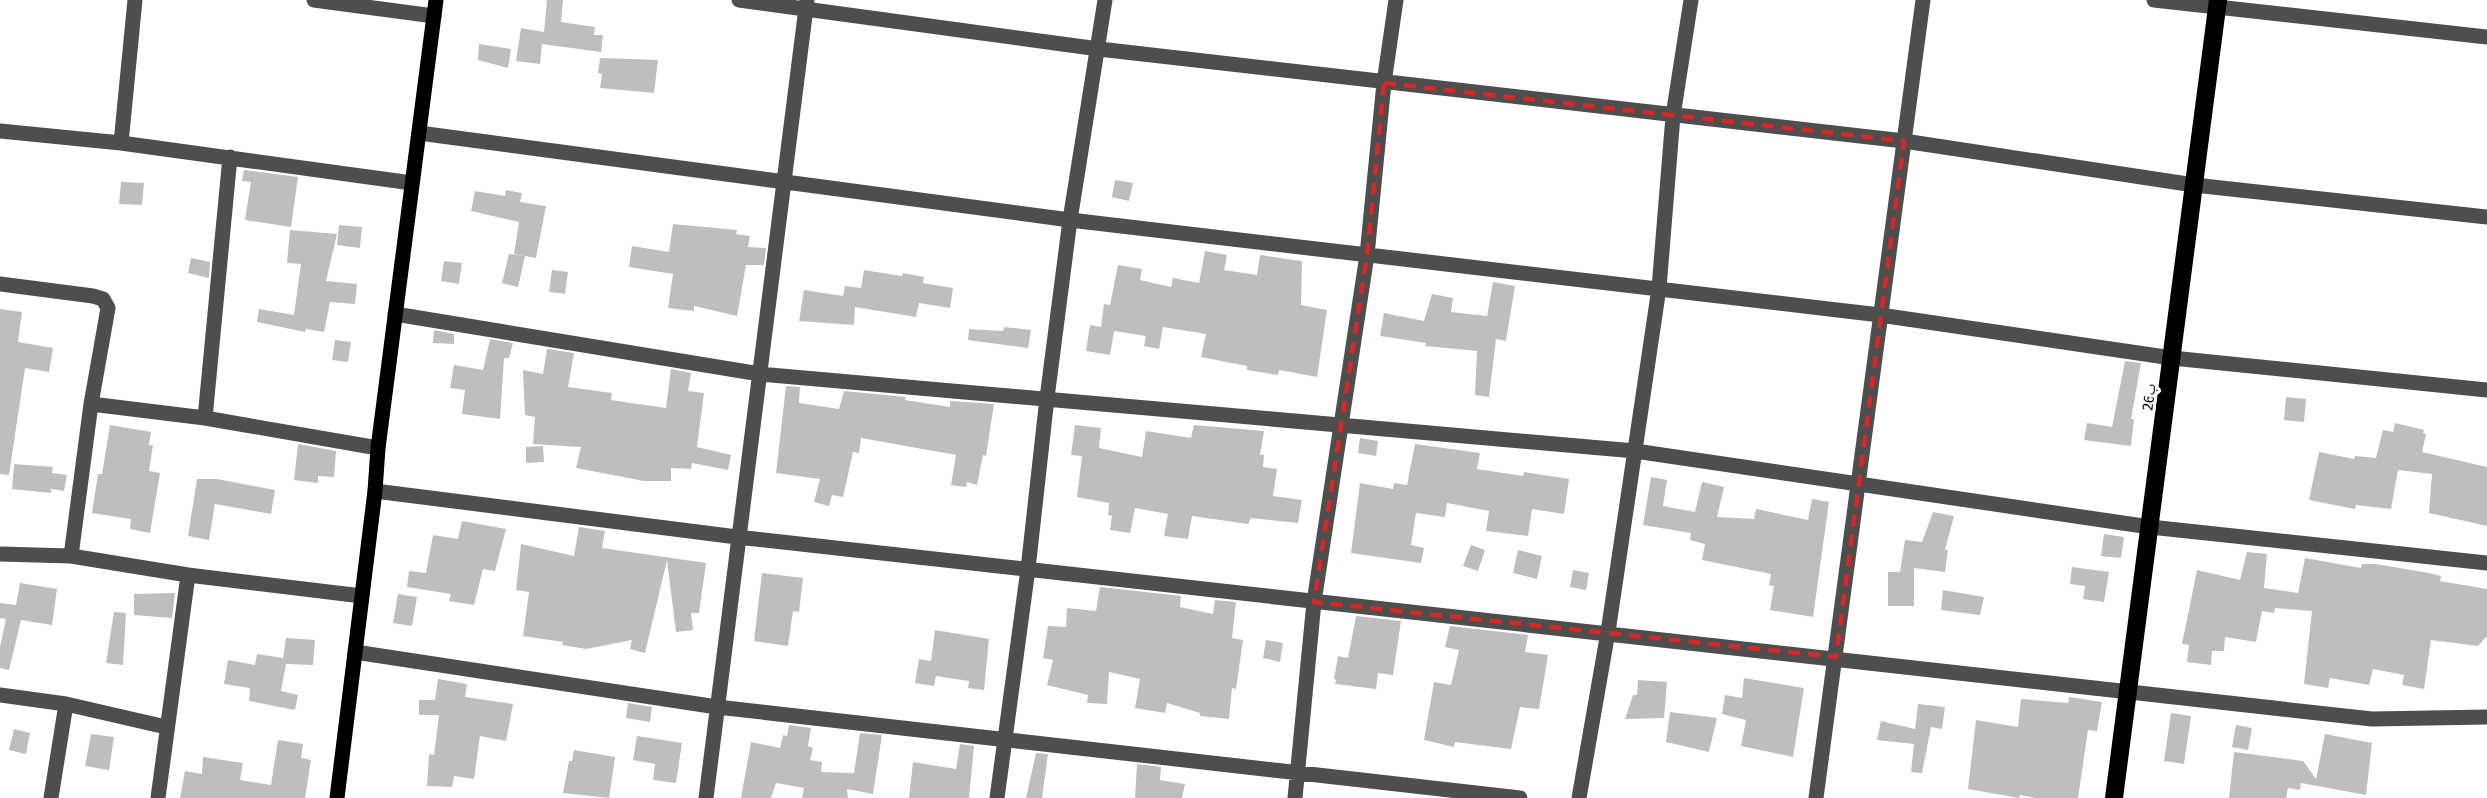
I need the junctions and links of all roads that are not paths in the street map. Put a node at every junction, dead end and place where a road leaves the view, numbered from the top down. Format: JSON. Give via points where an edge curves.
{"nodes":[{"id":1,"x":135,"y":0,"type":"edge"},
{"id":2,"x":314,"y":0,"type":"edge"},
{"id":3,"x":436,"y":0,"type":"edge"},
{"id":4,"x":739,"y":0,"type":"edge"},
{"id":5,"x":1106,"y":0,"type":"edge"},
{"id":6,"x":1396,"y":0,"type":"edge"},
{"id":7,"x":1691,"y":0,"type":"edge"},
{"id":8,"x":1923,"y":0,"type":"edge"},
{"id":9,"x":2154,"y":0,"type":"edge"},
{"id":10,"x":807,"y":4,"type":"edge"},
{"id":11,"x":2218,"y":4,"type":"edge"},
{"id":12,"x":434,"y":16,"type":"junction"},
{"id":13,"x":2487,"y":37,"type":"edge"},
{"id":14,"x":1099,"y":49,"type":"junction"},
{"id":15,"x":1384,"y":83,"type":"junction"},
{"id":16,"x":1673,"y":116,"type":"junction"},
{"id":17,"x":0,"y":131,"type":"edge"},
{"id":18,"x":419,"y":133,"type":"junction"},
{"id":19,"x":1904,"y":141,"type":"junction"},
{"id":20,"x":121,"y":143,"type":"junction"},
{"id":21,"x":230,"y":157,"type":"junction"},
{"id":22,"x":784,"y":182,"type":"junction"},
{"id":23,"x":412,"y":183,"type":"junction"},
{"id":24,"x":2194,"y":185,"type":"junction"},
{"id":25,"x":2487,"y":218,"type":"edge"},
{"id":26,"x":1070,"y":220,"type":"junction"},
{"id":27,"x":1367,"y":255,"type":"junction"},
{"id":28,"x":0,"y":284,"type":"edge"},
{"id":29,"x":1659,"y":288,"type":"junction"},
{"id":30,"x":395,"y":314,"type":"junction"},
{"id":31,"x":1880,"y":315,"type":"junction"},
{"id":32,"x":2172,"y":358,"type":"junction"},
{"id":33,"x":760,"y":374,"type":"junction"},
{"id":34,"x":2487,"y":390,"type":"edge"},
{"id":35,"x":1047,"y":398,"type":"junction"},
{"id":36,"x":91,"y":404,"type":"junction"},
{"id":37,"x":205,"y":418,"type":"junction"},
{"id":38,"x":1341,"y":427,"type":"junction"},
{"id":39,"x":378,"y":448,"type":"junction"},
{"id":40,"x":1635,"y":451,"type":"junction"},
{"id":41,"x":1858,"y":484,"type":"junction"},
{"id":42,"x":375,"y":491,"type":"junction"},
{"id":43,"x":2150,"y":527,"type":"junction"},
{"id":44,"x":737,"y":537,"type":"junction"},
{"id":45,"x":0,"y":554,"type":"edge"},
{"id":46,"x":71,"y":556,"type":"junction"},
{"id":47,"x":2487,"y":562,"type":"edge"},
{"id":48,"x":1028,"y":569,"type":"junction"},
{"id":49,"x":188,"y":575,"type":"junction"},
{"id":50,"x":362,"y":596,"type":"junction"},
{"id":51,"x":1314,"y":602,"type":"junction"},
{"id":52,"x":1608,"y":632,"type":"junction"},
{"id":53,"x":355,"y":652,"type":"junction"},
{"id":54,"x":1836,"y":657,"type":"junction"},
{"id":55,"x":2129,"y":692,"type":"junction"},
{"id":56,"x":0,"y":695,"type":"edge"},
{"id":57,"x":66,"y":704,"type":"junction"},
{"id":58,"x":717,"y":707,"type":"junction"},
{"id":59,"x":2487,"y":717,"type":"edge"},
{"id":60,"x":166,"y":727,"type":"junction"},
{"id":61,"x":1004,"y":742,"type":"junction"},
{"id":62,"x":1299,"y":773,"type":"junction"},
{"id":63,"x":51,"y":798,"type":"edge"},
{"id":64,"x":158,"y":798,"type":"edge"},
{"id":65,"x":337,"y":798,"type":"edge"},
{"id":66,"x":706,"y":798,"type":"edge"},
{"id":67,"x":997,"y":798,"type":"edge"},
{"id":68,"x":1295,"y":798,"type":"edge"},
{"id":69,"x":1520,"y":798,"type":"edge"},
{"id":70,"x":1579,"y":798,"type":"edge"},
{"id":71,"x":1816,"y":798,"type":"edge"},
{"id":72,"x":2114,"y":798,"type":"edge"}],
"edges":[{"from":1,"to":20,"type":"street"},
{"from":2,"to":12,"type":"street"},
{"from":3,"to":12,"type":"main road"},
{"from":4,"to":10,"type":"street"},
{"from":5,"to":14,"type":"street"},
{"from":6,"to":15,"type":"street"},
{"from":7,"to":16,"type":"street"},
{"from":8,"to":19,"type":"street"},
{"from":9,"to":11,"type":"street"},
{"from":10,"to":14,"type":"street"},
{"from":10,"to":22,"type":"street"},
{"from":11,"to":13,"type":"street"},
{"from":11,"to":24,"type":"highway","name":"26ب"},
{"from":12,"to":18,"type":"main road"},
{"from":14,"to":15,"type":"street"},
{"from":14,"to":26,"type":"street"},
{"from":15,"to":16,"type":"street"},
{"from":15,"to":27,"type":"street"},
{"from":16,"to":19,"type":"street"},
{"from":16,"to":29,"type":"street"},
{"from":17,"to":20,"type":"street"},
{"from":18,"to":22,"type":"street"},
{"from":18,"to":23,"type":"main road"},
{"from":19,"to":24,"type":"street"},
{"from":19,"to":31,"type":"street"},
{"from":20,"to":21,"type":"street"},
{"from":21,"to":23,"type":"street"},
{"from":21,"to":37,"type":"street"},
{"from":22,"to":26,"type":"street"},
{"from":22,"to":33,"type":"street"},
{"from":23,"to":30,"type":"main road"},
{"from":24,"to":25,"type":"street"},
{"from":24,"to":32,"type":"highway","name":"26ب"},
{"from":26,"to":27,"type":"street"},
{"from":26,"to":35,"type":"street"},
{"from":27,"to":29,"type":"street"},
{"from":27,"to":38,"type":"street"},
{"from":28,"to":36,"type":"street","via":[[103,299],[108,308]]},
{"from":29,"to":31,"type":"street"},
{"from":29,"to":40,"type":"street"},
{"from":30,"to":33,"type":"street"},
{"from":30,"to":39,"type":"main road"},
{"from":31,"to":32,"type":"street"},
{"from":31,"to":41,"type":"street"},
{"from":32,"to":34,"type":"street"},
{"from":32,"to":43,"type":"highway","name":"26ب"},
{"from":33,"to":35,"type":"street"},
{"from":33,"to":44,"type":"street"},
{"from":35,"to":38,"type":"street"},
{"from":35,"to":48,"type":"street"},
{"from":36,"to":37,"type":"street"},
{"from":36,"to":46,"type":"street"},
{"from":37,"to":39,"type":"street"},
{"from":38,"to":40,"type":"street"},
{"from":38,"to":51,"type":"street"},
{"from":39,"to":42,"type":"main road"},
{"from":40,"to":41,"type":"street"},
{"from":40,"to":52,"type":"street"},
{"from":41,"to":43,"type":"street"},
{"from":41,"to":54,"type":"street"},
{"from":42,"to":44,"type":"street"},
{"from":42,"to":50,"type":"main road"},
{"from":43,"to":47,"type":"street"},
{"from":43,"to":55,"type":"highway","name":"26ب"},
{"from":44,"to":48,"type":"street"},
{"from":44,"to":58,"type":"street"},
{"from":45,"to":46,"type":"street"},
{"from":46,"to":49,"type":"street"},
{"from":48,"to":51,"type":"street"},
{"from":48,"to":61,"type":"street"},
{"from":49,"to":50,"type":"street"},
{"from":49,"to":60,"type":"street"},
{"from":50,"to":53,"type":"main road"},
{"from":51,"to":52,"type":"street"},
{"from":51,"to":62,"type":"street"},
{"from":52,"to":54,"type":"street"},
{"from":52,"to":70,"type":"street"},
{"from":53,"to":58,"type":"street"},
{"from":53,"to":65,"type":"main road"},
{"from":54,"to":55,"type":"street"},
{"from":54,"to":71,"type":"street"},
{"from":55,"to":59,"type":"street","via":[[2372,719]]},
{"from":55,"to":72,"type":"highway","name":"26ب"},
{"from":56,"to":57,"type":"street"},
{"from":57,"to":60,"type":"street"},
{"from":57,"to":63,"type":"street"},
{"from":58,"to":61,"type":"street"},
{"from":58,"to":66,"type":"street"},
{"from":60,"to":64,"type":"street"},
{"from":61,"to":62,"type":"street"},
{"from":61,"to":67,"type":"street"},
{"from":62,"to":68,"type":"street"},
{"from":62,"to":69,"type":"street"}]}
